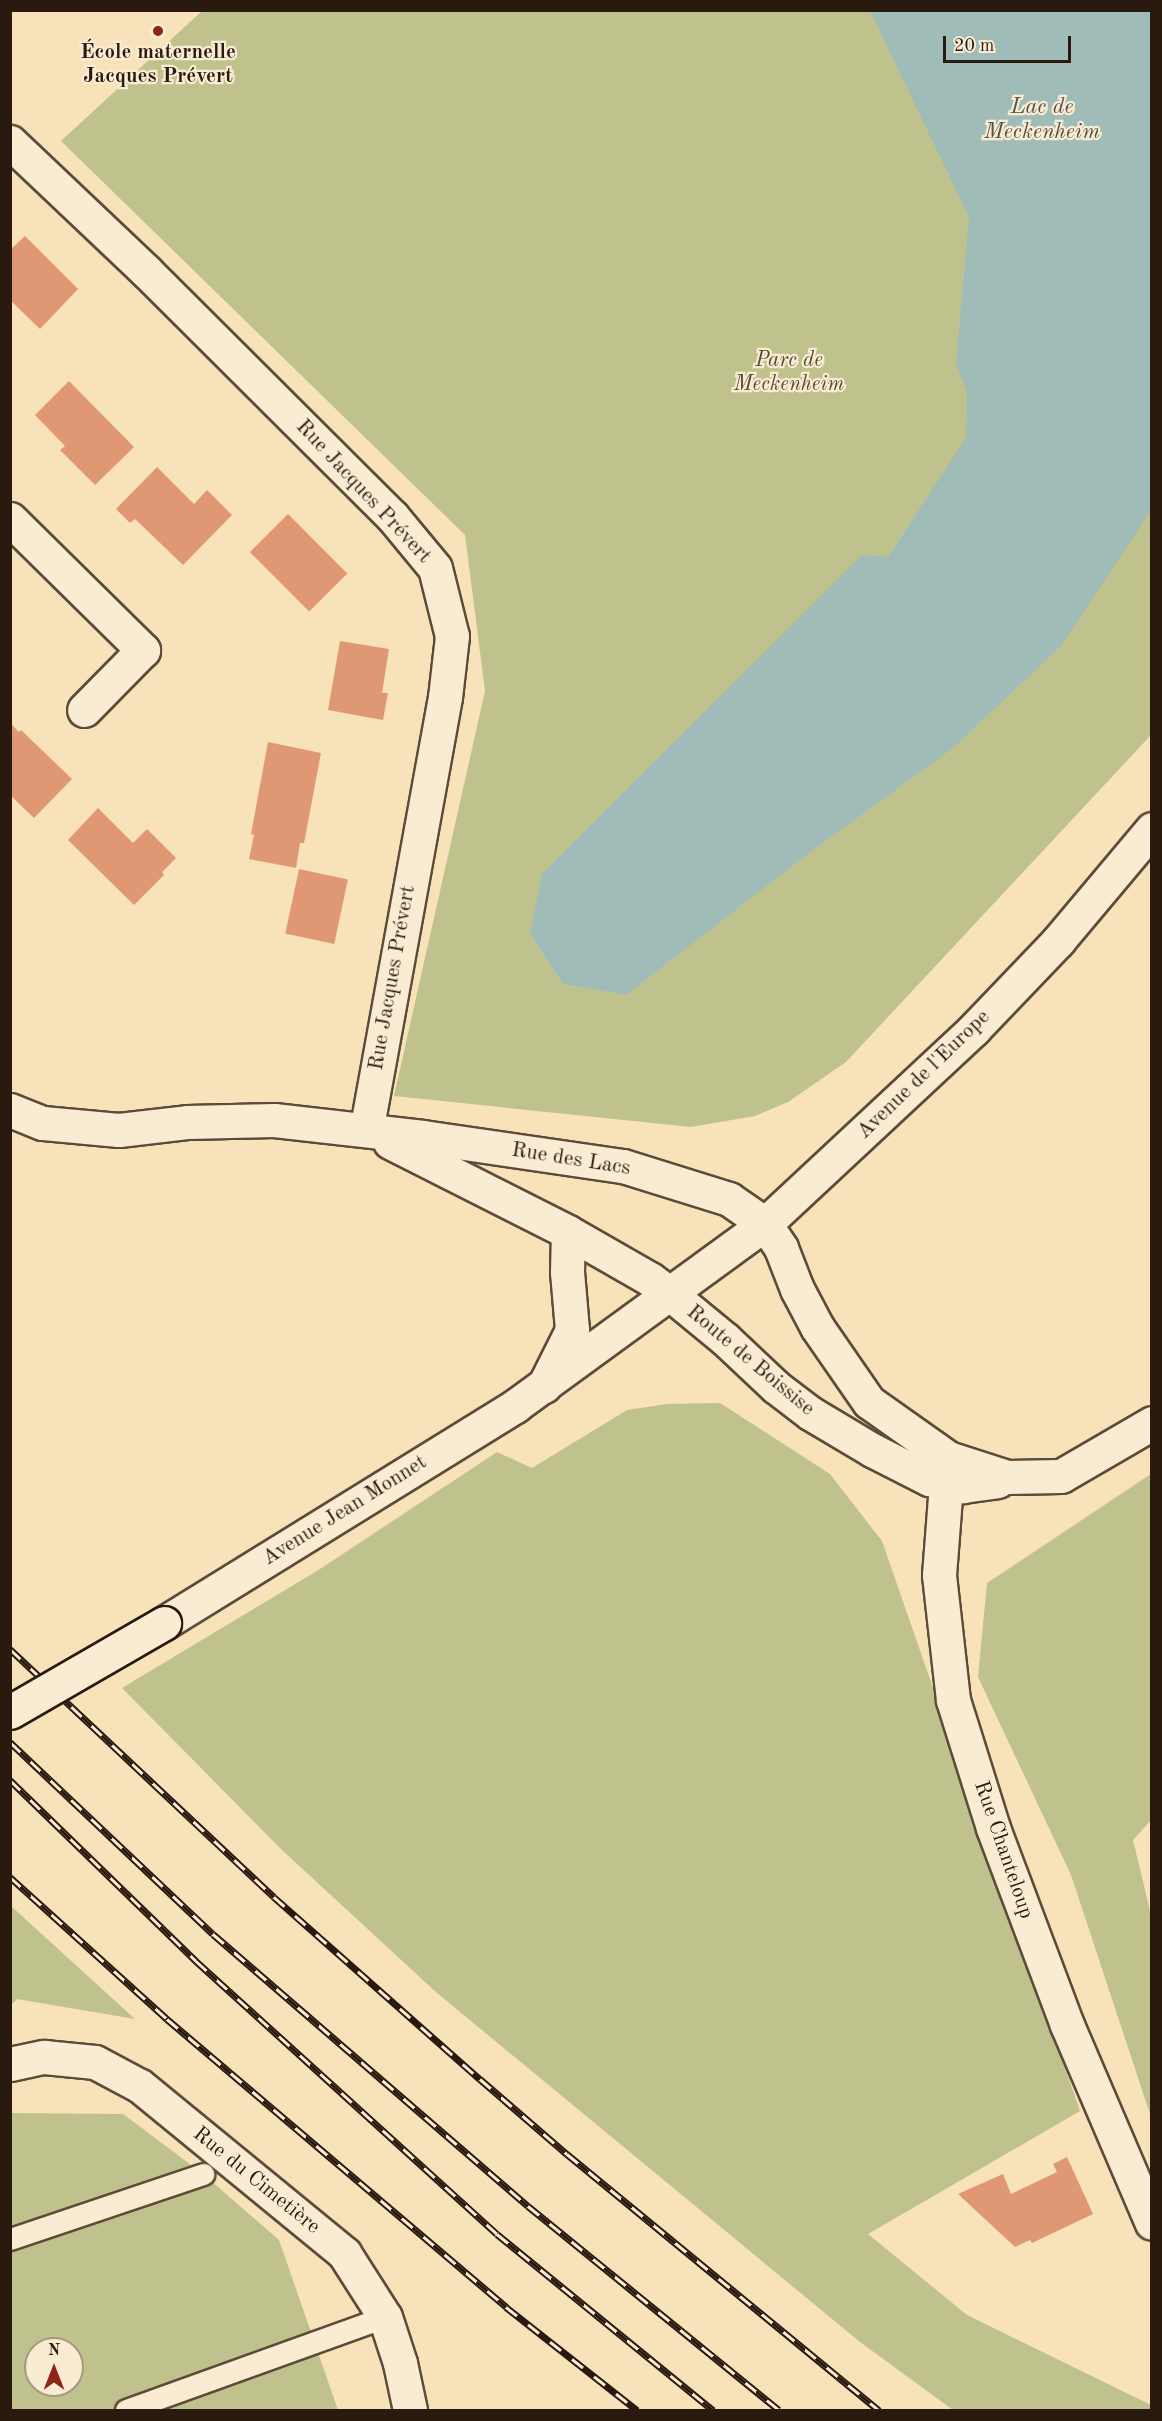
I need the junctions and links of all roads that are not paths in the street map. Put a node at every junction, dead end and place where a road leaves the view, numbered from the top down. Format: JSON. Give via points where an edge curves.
{"nodes":[{"id":1,"x":10,"y":142,"type":"edge"},
{"id":2,"x":10,"y":519,"type":"edge"},
{"id":3,"x":84,"y":710,"type":"dead end"},
{"id":4,"x":1152,"y":829,"type":"edge"},
{"id":5,"x":10,"y":1110,"type":"edge"},
{"id":6,"x":366,"y":1130,"type":"junction"},
{"id":7,"x":765,"y":1224,"type":"junction"},
{"id":8,"x":568,"y":1232,"type":"junction"},
{"id":9,"x":669,"y":1293,"type":"junction"},
{"id":10,"x":544,"y":1386,"type":"junction"},
{"id":11,"x":1152,"y":1423,"type":"edge"},
{"id":12,"x":948,"y":1470,"type":"junction"},
{"id":13,"x":10,"y":1712,"type":"edge"},
{"id":14,"x":10,"y":2064,"type":"edge"},
{"id":15,"x":203,"y":2174,"type":"dead end"},
{"id":16,"x":1152,"y":2223,"type":"edge"},
{"id":17,"x":10,"y":2239,"type":"edge"},
{"id":18,"x":385,"y":2317,"type":"junction"},
{"id":19,"x":126,"y":2410,"type":"edge"},
{"id":20,"x":410,"y":2410,"type":"edge"}],
"edges":[{"from":1,"to":6,"type":"street","name":"Rue Jacques Prévert","via":[[392,516],[435,568],[452,636],[445,697]]},
{"from":2,"to":3,"type":"street","via":[[143,650]]},
{"from":4,"to":7,"type":"street","name":"Avenue de l'Europe","via":[[1058,941],[974,1029]]},
{"from":5,"to":6,"type":"street","name":"Rue des Lacs","via":[[43,1123],[119,1130],[188,1122],[274,1120]]},
{"from":6,"to":7,"type":"street","name":"Rue des Lacs","via":[[623,1166],[729,1199]]},
{"from":6,"to":8,"type":"street","name":"Rue des Lacs"},
{"from":7,"to":9,"type":"street","name":"Avenue de l'Europe"},
{"from":7,"to":12,"type":"street","name":"Route de Boissise","via":[[781,1248],[817,1327],[868,1402]]},
{"from":8,"to":9,"type":"street","name":"Rue des Lacs"},
{"from":8,"to":10,"type":"street","via":[[572,1330]]},
{"from":9,"to":10,"type":"street","name":"Avenue Jean Monnet"},
{"from":9,"to":12,"type":"street","name":"Route de Boissise","via":[[810,1413],[929,1479]]},
{"from":10,"to":13,"type":"street","name":"Avenue Jean Monnet","bridge":true,"via":[[164,1623]]},
{"from":11,"to":12,"type":"street","name":"Route de Boissise","via":[[1061,1476],[1007,1477]]},
{"from":12,"to":16,"type":"street","name":"Rue Chanteloup","via":[[939,1575],[953,1700],[993,1828],[1063,2014]]},
{"from":14,"to":18,"type":"street","name":"Rue du Cimetière","via":[[44,2057],[95,2062],[140,2086],[344,2253]]},
{"from":15,"to":17,"type":"lane"},
{"from":18,"to":19,"type":"lane"},
{"from":18,"to":20,"type":"street","name":"Rue du Cimetière"}]}
